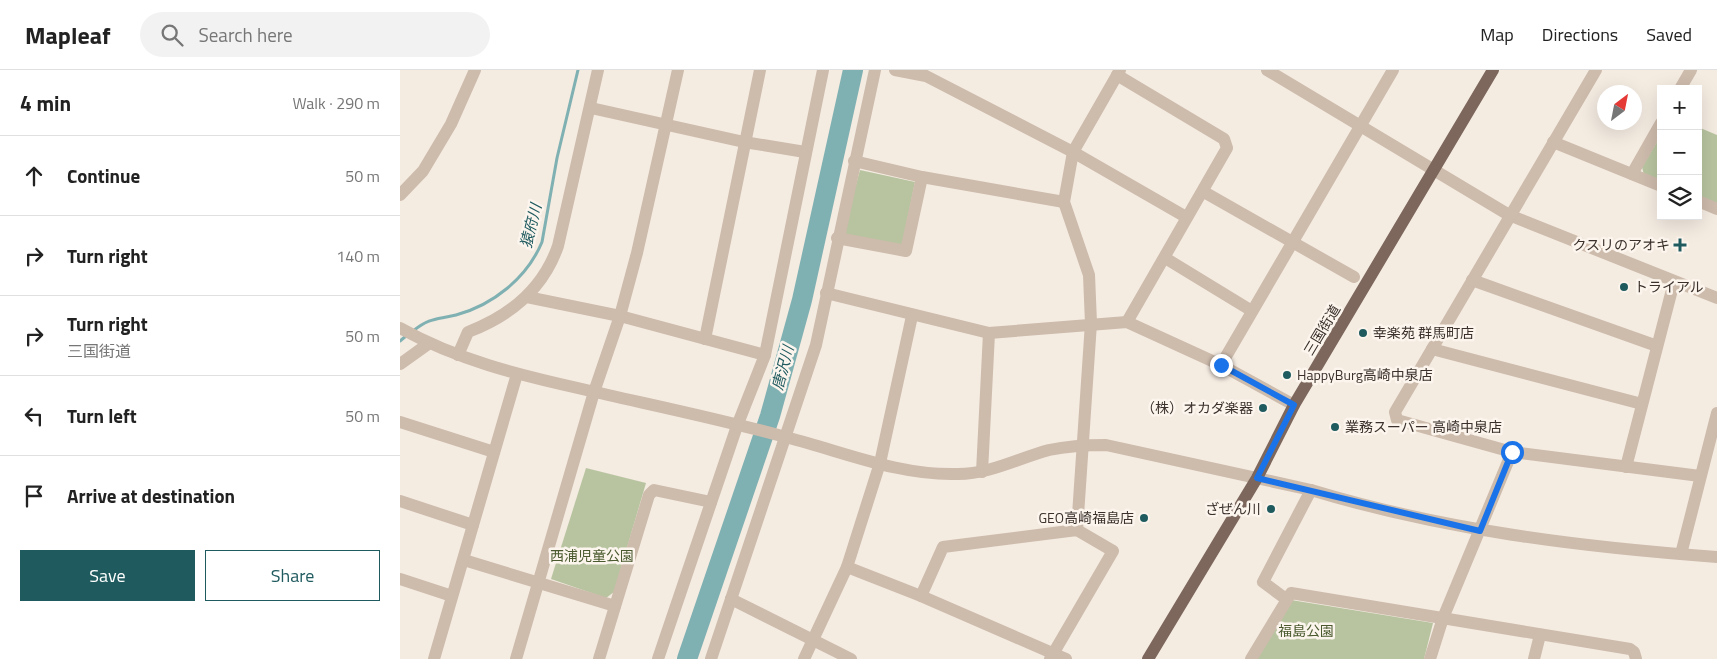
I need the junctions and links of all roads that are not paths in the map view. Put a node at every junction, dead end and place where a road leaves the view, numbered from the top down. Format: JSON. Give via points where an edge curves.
{"nodes":[{"id":1,"x":475,"y":70,"type":"edge"},
{"id":2,"x":598,"y":70,"type":"edge"},
{"id":3,"x":678,"y":70,"type":"edge"},
{"id":4,"x":760,"y":70,"type":"edge"},
{"id":5,"x":823,"y":70,"type":"edge"},
{"id":6,"x":875,"y":70,"type":"edge"},
{"id":7,"x":895,"y":70,"type":"edge"},
{"id":8,"x":1267,"y":70,"type":"edge"},
{"id":9,"x":1393,"y":70,"type":"edge"},
{"id":10,"x":1493,"y":70,"type":"edge"},
{"id":11,"x":1596,"y":70,"type":"edge"},
{"id":12,"x":1691,"y":70,"type":"edge"},
{"id":13,"x":1118,"y":72,"type":"edge"},
{"id":14,"x":1682,"y":85,"type":"edge"},
{"id":15,"x":591,"y":108,"type":"junction"},
{"id":16,"x":667,"y":125,"type":"junction"},
{"id":17,"x":1361,"y":126,"type":"junction"},
{"id":18,"x":1657,"y":130,"type":"edge"},
{"id":19,"x":744,"y":142,"type":"junction"},
{"id":20,"x":1553,"y":142,"type":"junction"},
{"id":21,"x":805,"y":152,"type":"junction"},
{"id":22,"x":1074,"y":152,"type":"junction"},
{"id":23,"x":854,"y":161,"type":"junction"},
{"id":24,"x":1435,"y":170,"type":"junction"},
{"id":25,"x":1632,"y":174,"type":"junction"},
{"id":26,"x":922,"y":177,"type":"junction"},
{"id":27,"x":1657,"y":184,"type":"edge"},
{"id":28,"x":1204,"y":192,"type":"junction"},
{"id":29,"x":400,"y":196,"type":"edge"},
{"id":30,"x":1064,"y":202,"type":"junction"},
{"id":31,"x":1702,"y":203,"type":"edge"},
{"id":32,"x":1717,"y":209,"type":"edge"},
{"id":33,"x":1509,"y":214,"type":"junction"},
{"id":34,"x":1186,"y":217,"type":"junction"},
{"id":35,"x":838,"y":238,"type":"junction"},
{"id":36,"x":1293,"y":241,"type":"junction"},
{"id":37,"x":1165,"y":258,"type":"junction"},
{"id":38,"x":1354,"y":277,"type":"dead end"},
{"id":39,"x":1472,"y":280,"type":"junction"},
{"id":40,"x":1674,"y":282,"type":"junction"},
{"id":41,"x":826,"y":293,"type":"junction"},
{"id":42,"x":527,"y":297,"type":"junction"},
{"id":43,"x":1717,"y":298,"type":"edge"},
{"id":44,"x":1252,"y":311,"type":"junction"},
{"id":45,"x":620,"y":316,"type":"junction"},
{"id":46,"x":912,"y":316,"type":"junction"},
{"id":47,"x":1127,"y":322,"type":"junction"},
{"id":48,"x":1091,"y":323,"type":"junction"},
{"id":49,"x":400,"y":328,"type":"edge"},
{"id":50,"x":989,"y":333,"type":"junction"},
{"id":51,"x":705,"y":339,"type":"junction"},
{"id":52,"x":424,"y":342,"type":"junction"},
{"id":53,"x":1657,"y":346,"type":"junction"},
{"id":54,"x":1432,"y":348,"type":"junction"},
{"id":55,"x":458,"y":355,"type":"junction"},
{"id":56,"x":765,"y":355,"type":"junction"},
{"id":57,"x":400,"y":364,"type":"edge"},
{"id":58,"x":1221,"y":365,"type":"junction"},
{"id":59,"x":517,"y":374,"type":"junction"},
{"id":60,"x":594,"y":392,"type":"junction"},
{"id":61,"x":1642,"y":404,"type":"junction"},
{"id":62,"x":1294,"y":405,"type":"junction"},
{"id":63,"x":1717,"y":413,"type":"edge"},
{"id":64,"x":400,"y":422,"type":"edge"},
{"id":65,"x":740,"y":426,"type":"junction"},
{"id":66,"x":785,"y":437,"type":"junction"},
{"id":67,"x":1081,"y":445,"type":"junction"},
{"id":68,"x":494,"y":452,"type":"junction"},
{"id":69,"x":1512,"y":452,"type":"junction"},
{"id":70,"x":880,"y":463,"type":"junction"},
{"id":71,"x":1626,"y":467,"type":"junction"},
{"id":72,"x":982,"y":472,"type":"junction"},
{"id":73,"x":1700,"y":476,"type":"junction"},
{"id":74,"x":1257,"y":478,"type":"junction"},
{"id":75,"x":1311,"y":490,"type":"junction"},
{"id":76,"x":400,"y":501,"type":"edge"},
{"id":77,"x":712,"y":502,"type":"junction"},
{"id":78,"x":473,"y":525,"type":"junction"},
{"id":79,"x":1077,"y":530,"type":"junction"},
{"id":80,"x":1480,"y":531,"type":"junction"},
{"id":81,"x":1681,"y":554,"type":"junction"},
{"id":82,"x":1717,"y":556,"type":"edge"},
{"id":83,"x":464,"y":560,"type":"junction"},
{"id":84,"x":847,"y":567,"type":"junction"},
{"id":85,"x":400,"y":579,"type":"edge"},
{"id":86,"x":539,"y":582,"type":"junction"},
{"id":87,"x":452,"y":596,"type":"junction"},
{"id":88,"x":921,"y":596,"type":"junction"},
{"id":89,"x":731,"y":599,"type":"junction"},
{"id":90,"x":1286,"y":599,"type":"junction"},
{"id":91,"x":615,"y":606,"type":"junction"},
{"id":92,"x":1442,"y":618,"type":"junction"},
{"id":93,"x":1540,"y":635,"type":"junction"},
{"id":94,"x":813,"y":639,"type":"junction"},
{"id":95,"x":1052,"y":656,"type":"edge"},
{"id":96,"x":434,"y":659,"type":"edge"},
{"id":97,"x":516,"y":659,"type":"edge"},
{"id":98,"x":600,"y":659,"type":"edge"},
{"id":99,"x":658,"y":659,"type":"edge"},
{"id":100,"x":711,"y":659,"type":"edge"},
{"id":101,"x":804,"y":659,"type":"edge"},
{"id":102,"x":851,"y":659,"type":"edge"},
{"id":103,"x":1066,"y":659,"type":"edge"},
{"id":104,"x":1148,"y":659,"type":"edge"},
{"id":105,"x":1251,"y":659,"type":"edge"},
{"id":106,"x":1430,"y":659,"type":"edge"},
{"id":107,"x":1534,"y":659,"type":"edge"},
{"id":108,"x":1636,"y":659,"type":"edge"}],
"edges":[{"from":1,"to":29,"type":"street","via":[[451,124],[428,163]]},
{"from":2,"to":15,"type":"street"},
{"from":3,"to":16,"type":"street"},
{"from":4,"to":19,"type":"street"},
{"from":5,"to":21,"type":"street"},
{"from":6,"to":23,"type":"street"},
{"from":7,"to":22,"type":"street","via":[[926,76]]},
{"from":8,"to":17,"type":"street"},
{"from":9,"to":17,"type":"street"},
{"from":10,"to":24,"type":"main road","name":"三国街道"},
{"from":11,"to":20,"type":"street"},
{"from":12,"to":14,"type":"street"},
{"from":13,"to":22,"type":"street"},
{"from":13,"to":28,"type":"street","via":[[1224,139],[1227,148]]},
{"from":15,"to":16,"type":"street"},
{"from":15,"to":42,"type":"street","via":[[558,246],[548,270]]},
{"from":16,"to":19,"type":"street"},
{"from":16,"to":45,"type":"street"},
{"from":17,"to":24,"type":"street"},
{"from":17,"to":36,"type":"street"},
{"from":18,"to":25,"type":"street"},
{"from":19,"to":21,"type":"street"},
{"from":19,"to":51,"type":"street"},
{"from":20,"to":25,"type":"street"},
{"from":20,"to":33,"type":"street"},
{"from":21,"to":56,"type":"street"},
{"from":22,"to":30,"type":"street"},
{"from":22,"to":34,"type":"street"},
{"from":23,"to":26,"type":"street"},
{"from":23,"to":35,"type":"street"},
{"from":24,"to":33,"type":"street"},
{"from":24,"to":62,"type":"main road","name":"三国街道"},
{"from":25,"to":27,"type":"street"},
{"from":26,"to":30,"type":"street"},
{"from":26,"to":35,"type":"street","via":[[906,251]]},
{"from":28,"to":34,"type":"street"},
{"from":28,"to":36,"type":"street"},
{"from":30,"to":48,"type":"street","via":[[1089,275]]},
{"from":31,"to":32,"type":"street"},
{"from":33,"to":39,"type":"street"},
{"from":33,"to":40,"type":"street"},
{"from":34,"to":37,"type":"street"},
{"from":35,"to":41,"type":"street"},
{"from":36,"to":38,"type":"street"},
{"from":36,"to":44,"type":"street"},
{"from":37,"to":44,"type":"street"},
{"from":37,"to":47,"type":"street"},
{"from":39,"to":53,"type":"street"},
{"from":39,"to":54,"type":"street"},
{"from":40,"to":43,"type":"street"},
{"from":40,"to":53,"type":"street"},
{"from":41,"to":46,"type":"street"},
{"from":41,"to":66,"type":"street","via":[[816,345]]},
{"from":42,"to":45,"type":"street"},
{"from":42,"to":55,"type":"street","via":[[500,318],[468,332]]},
{"from":44,"to":58,"type":"street"},
{"from":45,"to":51,"type":"street"},
{"from":45,"to":60,"type":"street"},
{"from":46,"to":50,"type":"street"},
{"from":46,"to":70,"type":"street"},
{"from":47,"to":48,"type":"street"},
{"from":47,"to":58,"type":"street"},
{"from":48,"to":50,"type":"street"},
{"from":48,"to":67,"type":"street"},
{"from":49,"to":52,"type":"street"},
{"from":50,"to":72,"type":"street"},
{"from":51,"to":56,"type":"street"},
{"from":52,"to":55,"type":"street"},
{"from":52,"to":57,"type":"street"},
{"from":53,"to":61,"type":"street"},
{"from":54,"to":61,"type":"street"},
{"from":54,"to":69,"type":"street","via":[[1395,412],[1396,420]]},
{"from":55,"to":59,"type":"street"},
{"from":56,"to":65,"type":"street"},
{"from":58,"to":62,"type":"street"},
{"from":59,"to":60,"type":"street"},
{"from":59,"to":68,"type":"street"},
{"from":60,"to":65,"type":"street"},
{"from":60,"to":86,"type":"street"},
{"from":61,"to":71,"type":"street"},
{"from":62,"to":74,"type":"main road","name":"三国街道"},
{"from":63,"to":73,"type":"street"},
{"from":64,"to":68,"type":"street"},
{"from":65,"to":66,"type":"street"},
{"from":65,"to":77,"type":"street"},
{"from":66,"to":70,"type":"street"},
{"from":66,"to":89,"type":"street"},
{"from":67,"to":72,"type":"street","via":[[1048,450]]},
{"from":67,"to":74,"type":"street","via":[[1114,447]]},
{"from":67,"to":79,"type":"street"},
{"from":68,"to":78,"type":"street"},
{"from":69,"to":71,"type":"street"},
{"from":69,"to":80,"type":"street"},
{"from":70,"to":72,"type":"street","via":[[919,472]]},
{"from":70,"to":84,"type":"street"},
{"from":71,"to":73,"type":"street"},
{"from":73,"to":81,"type":"street"},
{"from":74,"to":75,"type":"street"},
{"from":74,"to":104,"type":"main road","name":"三国街道"},
{"from":75,"to":80,"type":"street"},
{"from":75,"to":90,"type":"street","via":[[1263,582]]},
{"from":76,"to":78,"type":"street"},
{"from":77,"to":91,"type":"street","via":[[654,490],[648,495]]},
{"from":77,"to":99,"type":"street"},
{"from":78,"to":83,"type":"street"},
{"from":79,"to":88,"type":"street","via":[[943,547]]},
{"from":79,"to":95,"type":"street","via":[[1113,551]]},
{"from":80,"to":81,"type":"street"},
{"from":80,"to":92,"type":"street"},
{"from":81,"to":82,"type":"street"},
{"from":83,"to":86,"type":"street"},
{"from":83,"to":87,"type":"street"},
{"from":84,"to":88,"type":"street"},
{"from":84,"to":94,"type":"street"},
{"from":85,"to":87,"type":"street"},
{"from":86,"to":91,"type":"street"},
{"from":86,"to":97,"type":"street"},
{"from":87,"to":96,"type":"street"},
{"from":88,"to":95,"type":"street"},
{"from":89,"to":94,"type":"street"},
{"from":89,"to":100,"type":"street"},
{"from":90,"to":92,"type":"street","via":[[1291,593]]},
{"from":90,"to":105,"type":"street"},
{"from":91,"to":98,"type":"street"},
{"from":92,"to":93,"type":"street"},
{"from":92,"to":106,"type":"street"},
{"from":93,"to":107,"type":"street"},
{"from":93,"to":108,"type":"street","via":[[1630,649]]},
{"from":94,"to":101,"type":"street"},
{"from":94,"to":102,"type":"street"},
{"from":95,"to":103,"type":"street"}]}
